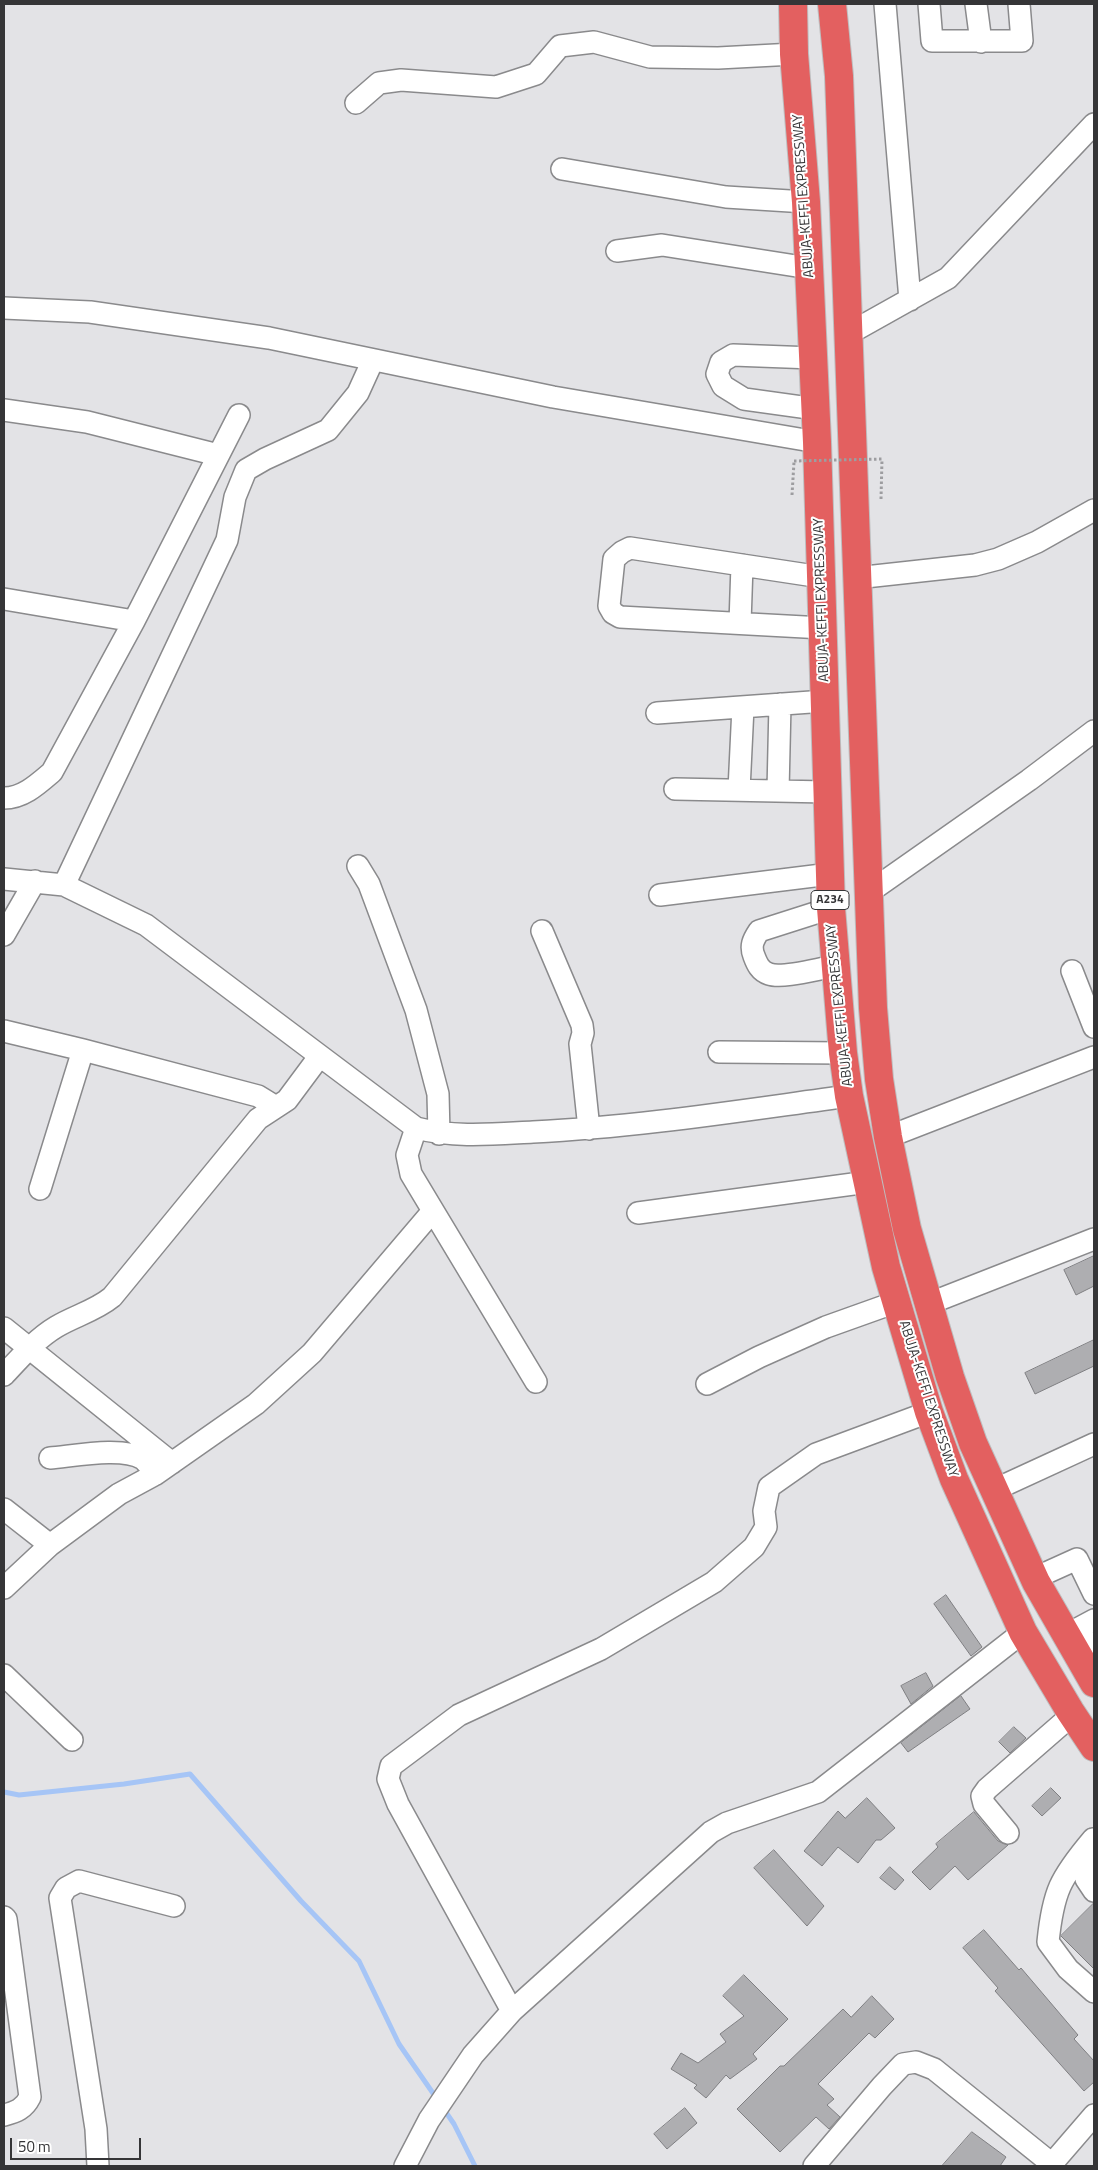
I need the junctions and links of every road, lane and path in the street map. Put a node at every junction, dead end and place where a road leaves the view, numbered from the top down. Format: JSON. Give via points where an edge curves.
{"nodes":[{"id":1,"x":793,"y":4,"type":"edge"},
{"id":2,"x":832,"y":4,"type":"edge"},
{"id":3,"x":885,"y":4,"type":"edge"},
{"id":4,"x":929,"y":4,"type":"edge"},
{"id":5,"x":976,"y":4,"type":"edge"},
{"id":6,"x":1019,"y":4,"type":"edge"},
{"id":7,"x":981,"y":42,"type":"junction"},
{"id":8,"x":794,"y":54,"type":"junction"},
{"id":9,"x":356,"y":103,"type":"dead end"},
{"id":10,"x":1094,"y":124,"type":"edge"},
{"id":11,"x":562,"y":169,"type":"dead end"},
{"id":12,"x":806,"y":202,"type":"junction"},
{"id":13,"x":617,"y":251,"type":"dead end"},
{"id":14,"x":809,"y":268,"type":"junction"},
{"id":15,"x":910,"y":300,"type":"junction"},
{"id":16,"x":4,"y":308,"type":"edge"},
{"id":17,"x":848,"y":334,"type":"junction"},
{"id":18,"x":813,"y":358,"type":"junction"},
{"id":19,"x":373,"y":360,"type":"junction"},
{"id":20,"x":816,"y":409,"type":"junction"},
{"id":21,"x":4,"y":410,"type":"edge"},
{"id":22,"x":239,"y":415,"type":"dead end"},
{"id":23,"x":817,"y":442,"type":"junction"},
{"id":24,"x":218,"y":455,"type":"junction"},
{"id":25,"x":792,"y":495,"type":"dead end"},
{"id":26,"x":881,"y":500,"type":"dead end"},
{"id":27,"x":1094,"y":510,"type":"edge"},
{"id":28,"x":742,"y":565,"type":"junction"},
{"id":29,"x":821,"y":577,"type":"junction"},
{"id":30,"x":856,"y":578,"type":"junction"},
{"id":31,"x":4,"y":598,"type":"edge"},
{"id":32,"x":134,"y":621,"type":"junction"},
{"id":33,"x":740,"y":623,"type":"junction"},
{"id":34,"x":823,"y":628,"type":"junction"},
{"id":35,"x":825,"y":701,"type":"junction"},
{"id":36,"x":780,"y":704,"type":"junction"},
{"id":37,"x":743,"y":707,"type":"junction"},
{"id":38,"x":657,"y":713,"type":"dead end"},
{"id":39,"x":1094,"y":731,"type":"edge"},
{"id":40,"x":676,"y":788,"type":"dead end"},
{"id":41,"x":739,"y":790,"type":"junction"},
{"id":42,"x":778,"y":791,"type":"junction"},
{"id":43,"x":827,"y":792,"type":"junction"},
{"id":44,"x":4,"y":798,"type":"edge"},
{"id":45,"x":358,"y":866,"type":"dead end"},
{"id":46,"x":830,"y":874,"type":"junction"},
{"id":47,"x":4,"y":879,"type":"edge"},
{"id":48,"x":35,"y":881,"type":"junction"},
{"id":49,"x":64,"y":885,"type":"junction"},
{"id":50,"x":868,"y":893,"type":"junction"},
{"id":51,"x":660,"y":895,"type":"dead end"},
{"id":52,"x":831,"y":908,"type":"junction"},
{"id":53,"x":542,"y":931,"type":"dead end"},
{"id":54,"x":4,"y":935,"type":"edge"},
{"id":55,"x":836,"y":966,"type":"junction"},
{"id":56,"x":1072,"y":971,"type":"dead end"},
{"id":57,"x":1094,"y":1027,"type":"edge"},
{"id":58,"x":4,"y":1031,"type":"edge"},
{"id":59,"x":83,"y":1050,"type":"junction"},
{"id":60,"x":719,"y":1052,"type":"dead end"},
{"id":61,"x":843,"y":1053,"type":"junction"},
{"id":62,"x":319,"y":1056,"type":"junction"},
{"id":63,"x":1094,"y":1058,"type":"edge"},
{"id":64,"x":849,"y":1096,"type":"junction"},
{"id":65,"x":276,"y":1107,"type":"junction"},
{"id":66,"x":416,"y":1128,"type":"junction"},
{"id":67,"x":589,"y":1129,"type":"junction"},
{"id":68,"x":439,"y":1134,"type":"junction"},
{"id":69,"x":888,"y":1137,"type":"junction"},
{"id":70,"x":868,"y":1182,"type":"junction"},
{"id":71,"x":40,"y":1190,"type":"dead end"},
{"id":72,"x":432,"y":1212,"type":"junction"},
{"id":73,"x":638,"y":1213,"type":"dead end"},
{"id":74,"x":1094,"y":1239,"type":"edge"},
{"id":75,"x":896,"y":1302,"type":"junction"},
{"id":76,"x":928,"y":1304,"type":"junction"},
{"id":77,"x":4,"y":1328,"type":"edge"},
{"id":78,"x":28,"y":1349,"type":"junction"},
{"id":79,"x":4,"y":1375,"type":"edge"},
{"id":80,"x":536,"y":1382,"type":"dead end"},
{"id":81,"x":707,"y":1384,"type":"dead end"},
{"id":82,"x":929,"y":1412,"type":"junction"},
{"id":83,"x":1094,"y":1444,"type":"edge"},
{"id":84,"x":50,"y":1458,"type":"dead end"},
{"id":85,"x":164,"y":1469,"type":"junction"},
{"id":86,"x":994,"y":1490,"type":"junction"},
{"id":87,"x":4,"y":1510,"type":"edge"},
{"id":88,"x":50,"y":1546,"type":"junction"},
{"id":89,"x":1086,"y":1555,"type":"edge"},
{"id":90,"x":1035,"y":1578,"type":"junction"},
{"id":91,"x":4,"y":1588,"type":"edge"},
{"id":92,"x":1094,"y":1594,"type":"edge"},
{"id":93,"x":1094,"y":1620,"type":"edge"},
{"id":94,"x":1023,"y":1632,"type":"junction"},
{"id":95,"x":1078,"y":1642,"type":"edge"},
{"id":96,"x":4,"y":1675,"type":"edge"},
{"id":97,"x":1094,"y":1683,"type":"edge"},
{"id":98,"x":1072,"y":1715,"type":"junction"},
{"id":99,"x":72,"y":1740,"type":"dead end"},
{"id":100,"x":1094,"y":1747,"type":"edge"},
{"id":101,"x":1008,"y":1833,"type":"dead end"},
{"id":102,"x":1093,"y":1838,"type":"edge"},
{"id":103,"x":1094,"y":1891,"type":"edge"},
{"id":104,"x":174,"y":1906,"type":"dead end"},
{"id":105,"x":4,"y":1916,"type":"edge"},
{"id":106,"x":1094,"y":1992,"type":"edge"},
{"id":107,"x":512,"y":2012,"type":"junction"},
{"id":108,"x":4,"y":2115,"type":"edge"},
{"id":109,"x":1094,"y":2115,"type":"edge"},
{"id":110,"x":1051,"y":2165,"type":"edge"},
{"id":111,"x":98,"y":2166,"type":"edge"},
{"id":112,"x":405,"y":2166,"type":"edge"},
{"id":113,"x":814,"y":2166,"type":"edge"}],
"edges":[{"from":1,"to":8,"type":"highway","name":"ABUJA-KEFFI EXPRESSWAY","number":"A234"},
{"from":2,"to":17,"type":"highway","name":"ABUJA-KEFFI EXPRESSWAY","number":"A234","via":[[839,76]]},
{"from":3,"to":15,"type":"street"},
{"from":4,"to":7,"type":"street","via":[[932,41]]},
{"from":5,"to":7,"type":"street"},
{"from":6,"to":7,"type":"street","via":[[1022,41]]},
{"from":8,"to":9,"type":"street","via":[[650,57],[594,42],[560,46],[536,74],[496,87],[401,80],[379,83]]},
{"from":8,"to":12,"type":"highway","name":"ABUJA-KEFFI EXPRESSWAY","number":"A234"},
{"from":10,"to":15,"type":"street","via":[[948,278]]},
{"from":11,"to":12,"type":"street","via":[[726,197]]},
{"from":12,"to":14,"type":"highway","name":"ABUJA-KEFFI EXPRESSWAY","number":"A234"},
{"from":13,"to":14,"type":"street","via":[[662,245]]},
{"from":14,"to":18,"type":"highway","name":"ABUJA-KEFFI EXPRESSWAY","number":"A234"},
{"from":15,"to":17,"type":"street"},
{"from":16,"to":19,"type":"street","via":[[90,312],[269,338]]},
{"from":17,"to":30,"type":"highway","name":"ABUJA-KEFFI EXPRESSWAY","number":"A234"},
{"from":18,"to":20,"type":"highway","name":"ABUJA-KEFFI EXPRESSWAY","number":"A234"},
{"from":18,"to":20,"type":"street","via":[[733,355],[721,362],[717,374],[723,386],[744,399]]},
{"from":19,"to":23,"type":"street","via":[[552,397]]},
{"from":19,"to":49,"type":"street","via":[[358,393],[328,430],[246,470],[235,497],[227,540]]},
{"from":20,"to":23,"type":"highway","name":"ABUJA-KEFFI EXPRESSWAY","number":"A234"},
{"from":21,"to":24,"type":"street","via":[[87,422]]},
{"from":22,"to":24,"type":"street"},
{"from":23,"to":29,"type":"highway","name":"ABUJA-KEFFI EXPRESSWAY","number":"A234"},
{"from":24,"to":32,"type":"street"},
{"from":25,"to":26,"type":"path","bridge":true,"via":[[794,461],[882,459]]},
{"from":27,"to":30,"type":"street","via":[[1038,542],[998,559],[966,566]]},
{"from":28,"to":29,"type":"street"},
{"from":28,"to":33,"type":"street"},
{"from":28,"to":33,"type":"street","via":[[630,548],[614,560],[609,606],[620,617]]},
{"from":29,"to":34,"type":"highway","name":"ABUJA-KEFFI EXPRESSWAY","number":"A234"},
{"from":30,"to":50,"type":"highway","name":"ABUJA-KEFFI EXPRESSWAY","number":"A234"},
{"from":31,"to":32,"type":"street"},
{"from":32,"to":44,"type":"street","via":[[52,772],[15,798]]},
{"from":33,"to":34,"type":"street"},
{"from":34,"to":35,"type":"highway","name":"ABUJA-KEFFI EXPRESSWAY","number":"A234"},
{"from":35,"to":36,"type":"street"},
{"from":35,"to":43,"type":"highway","name":"ABUJA-KEFFI EXPRESSWAY","number":"A234"},
{"from":36,"to":37,"type":"street"},
{"from":36,"to":42,"type":"street"},
{"from":37,"to":38,"type":"street"},
{"from":37,"to":41,"type":"street"},
{"from":39,"to":50,"type":"street"},
{"from":40,"to":41,"type":"street"},
{"from":41,"to":42,"type":"street"},
{"from":42,"to":43,"type":"street"},
{"from":43,"to":46,"type":"highway","name":"ABUJA-KEFFI EXPRESSWAY","number":"A234"},
{"from":45,"to":68,"type":"street","via":[[369,884],[416,1010],[438,1094]]},
{"from":46,"to":51,"type":"street"},
{"from":46,"to":52,"type":"highway","name":"ABUJA-KEFFI EXPRESSWAY","number":"A234"},
{"from":47,"to":48,"type":"street"},
{"from":48,"to":49,"type":"street"},
{"from":48,"to":54,"type":"street"},
{"from":49,"to":62,"type":"street","via":[[146,925]]},
{"from":50,"to":69,"type":"highway","name":"ABUJA-KEFFI EXPRESSWAY","number":"A234","via":[[872,1008]]},
{"from":52,"to":55,"type":"highway","name":"ABUJA-KEFFI EXPRESSWAY","number":"A234"},
{"from":52,"to":55,"type":"street","via":[[759,931],[752,940],[752,951],[758,966],[768,974]]},
{"from":53,"to":67,"type":"street","via":[[582,1025],[580,1044]]},
{"from":55,"to":61,"type":"highway","name":"ABUJA-KEFFI EXPRESSWAY","number":"A234"},
{"from":56,"to":57,"type":"street"},
{"from":58,"to":59,"type":"street"},
{"from":59,"to":65,"type":"street","via":[[258,1096]]},
{"from":59,"to":71,"type":"street"},
{"from":60,"to":61,"type":"street"},
{"from":61,"to":64,"type":"highway","name":"ABUJA-KEFFI EXPRESSWAY","number":"A234"},
{"from":62,"to":65,"type":"street","via":[[287,1100]]},
{"from":62,"to":66,"type":"street"},
{"from":63,"to":69,"type":"street"},
{"from":64,"to":67,"type":"street"},
{"from":64,"to":70,"type":"highway","name":"ABUJA-KEFFI EXPRESSWAY","number":"A234"},
{"from":65,"to":78,"type":"street","via":[[258,1119],[112,1298],[99,1308],[54,1328]]},
{"from":66,"to":68,"type":"street"},
{"from":66,"to":72,"type":"street","via":[[407,1154],[411,1174]]},
{"from":67,"to":68,"type":"street"},
{"from":69,"to":76,"type":"highway","name":"ABUJA-KEFFI EXPRESSWAY","number":"A234"},
{"from":70,"to":73,"type":"street"},
{"from":70,"to":75,"type":"highway","name":"ABUJA-KEFFI EXPRESSWAY","number":"A234"},
{"from":72,"to":80,"type":"street"},
{"from":72,"to":85,"type":"street","via":[[312,1353],[256,1404]]},
{"from":74,"to":76,"type":"street"},
{"from":75,"to":81,"type":"street","via":[[826,1327]]},
{"from":75,"to":82,"type":"highway","name":"ABUJA-KEFFI EXPRESSWAY","number":"A234"},
{"from":76,"to":86,"type":"highway","name":"ABUJA-KEFFI EXPRESSWAY","number":"A234","via":[[973,1442]]},
{"from":77,"to":78,"type":"street"},
{"from":78,"to":79,"type":"street"},
{"from":78,"to":85,"type":"street"},
{"from":82,"to":94,"type":"highway","name":"ABUJA-KEFFI EXPRESSWAY","number":"A234","via":[[954,1479]]},
{"from":82,"to":107,"type":"street","via":[[816,1454],[769,1487],[764,1511],[766,1527],[754,1547],[714,1582],[600,1649],[460,1715],[391,1766],[388,1779],[398,1804]]},
{"from":83,"to":86,"type":"street"},
{"from":84,"to":85,"type":"street","via":[[132,1454]]},
{"from":85,"to":88,"type":"street","via":[[119,1494]]},
{"from":86,"to":90,"type":"highway","name":"ABUJA-KEFFI EXPRESSWAY","number":"A234"},
{"from":87,"to":88,"type":"street"},
{"from":88,"to":91,"type":"street"},
{"from":89,"to":90,"type":"street"},
{"from":89,"to":92,"type":"street"},
{"from":90,"to":95,"type":"highway","name":"ABUJA-KEFFI EXPRESSWAY","number":"A234"},
{"from":93,"to":95,"type":"street"},
{"from":94,"to":98,"type":"highway","name":"ABUJA-KEFFI EXPRESSWAY","number":"A234"},
{"from":94,"to":107,"type":"street","via":[[818,1792],[727,1823],[711,1832]]},
{"from":95,"to":97,"type":"highway","name":"ABUJA-KEFFI EXPRESSWAY","number":"A234"},
{"from":96,"to":99,"type":"street"},
{"from":98,"to":100,"type":"highway","name":"ABUJA-KEFFI EXPRESSWAY","number":"A234"},
{"from":98,"to":101,"type":"street","via":[[982,1796],[984,1804]]},
{"from":102,"to":103,"type":"street","via":[[1086,1879]]},
{"from":102,"to":106,"type":"street","via":[[1070,1867],[1058,1890],[1048,1942],[1068,1969]]},
{"from":104,"to":111,"type":"street","via":[[79,1881],[66,1888],[60,1898],[96,2129]]},
{"from":105,"to":108,"type":"street","via":[[30,2097],[18,2111]]},
{"from":107,"to":112,"type":"street","via":[[472,2055],[429,2120]]},
{"from":109,"to":110,"type":"street"},
{"from":110,"to":113,"type":"street","via":[[934,2069],[916,2062],[903,2064]]}]}
